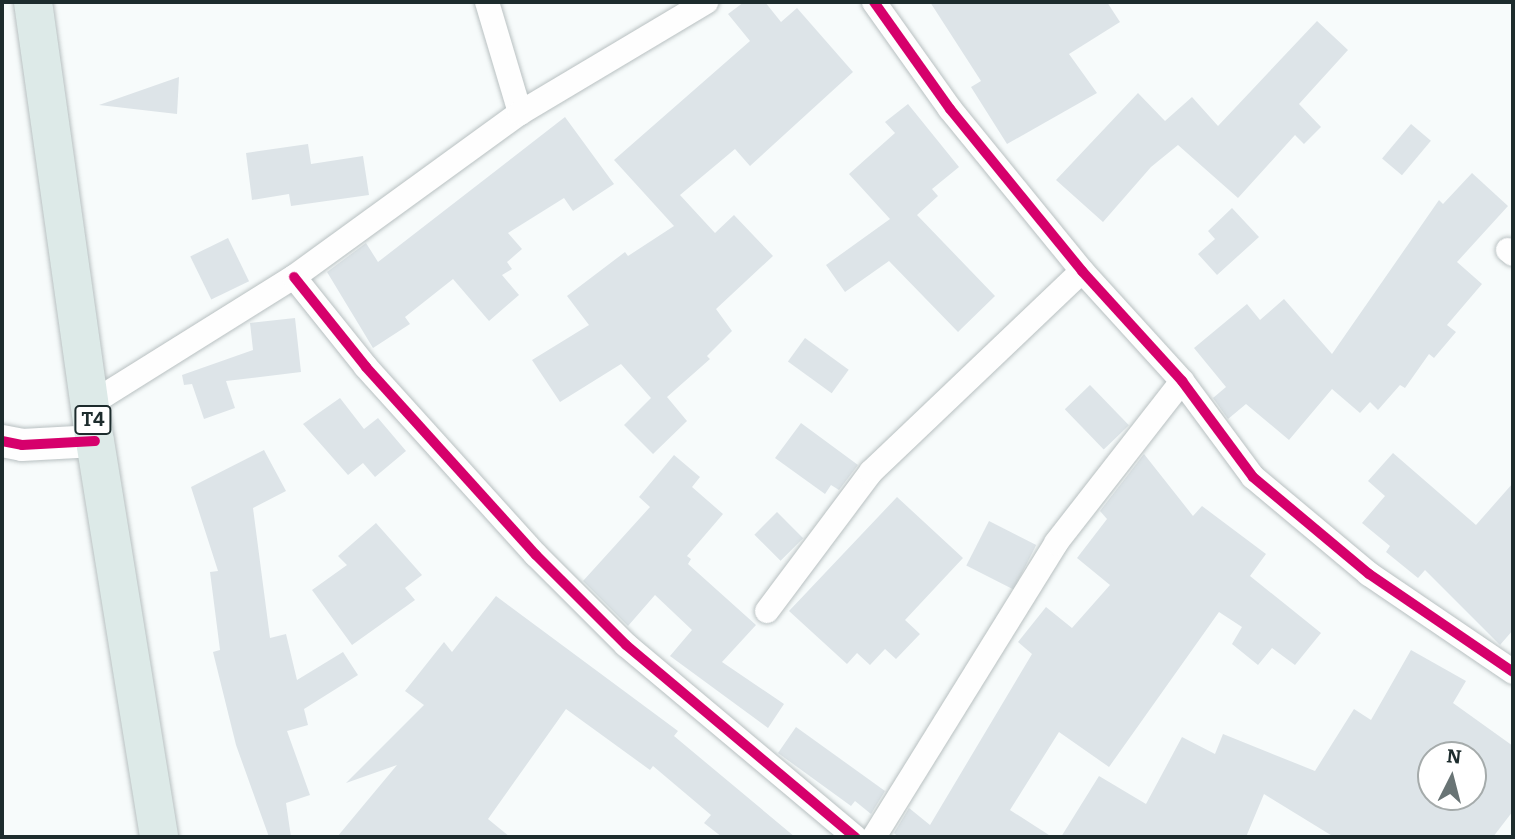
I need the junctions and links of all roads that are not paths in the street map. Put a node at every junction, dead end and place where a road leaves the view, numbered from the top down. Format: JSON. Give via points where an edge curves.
{"nodes":[{"id":1,"x":33,"y":2,"type":"edge"},
{"id":2,"x":487,"y":2,"type":"edge"},
{"id":3,"x":706,"y":2,"type":"edge"},
{"id":4,"x":874,"y":2,"type":"edge"},
{"id":5,"x":520,"y":113,"type":"junction"},
{"id":6,"x":1082,"y":271,"type":"junction"},
{"id":7,"x":294,"y":277,"type":"junction"},
{"id":8,"x":1182,"y":381,"type":"junction"},
{"id":9,"x":92,"y":403,"type":"junction"},
{"id":10,"x":2,"y":441,"type":"edge"},
{"id":11,"x":95,"y":441,"type":"junction"},
{"id":12,"x":766,"y":611,"type":"dead end"},
{"id":13,"x":1513,"y":672,"type":"edge"},
{"id":14,"x":159,"y":837,"type":"edge"},
{"id":15,"x":855,"y":837,"type":"edge"},
{"id":16,"x":874,"y":837,"type":"edge"}],
"edges":[{"from":1,"to":9,"type":"highway","number":"T4"},
{"from":2,"to":5,"type":"street"},
{"from":3,"to":5,"type":"street"},
{"from":4,"to":6,"type":"street","via":[[950,109]]},
{"from":5,"to":7,"type":"street"},
{"from":6,"to":8,"type":"street"},
{"from":6,"to":12,"type":"street","via":[[871,472]]},
{"from":7,"to":9,"type":"street"},
{"from":7,"to":15,"type":"street","via":[[366,368],[626,645]]},
{"from":8,"to":13,"type":"street","via":[[1253,477],[1369,575]]},
{"from":8,"to":16,"type":"street","via":[[1056,543]]},
{"from":9,"to":11,"type":"highway","number":"T4"},
{"from":10,"to":11,"type":"street","via":[[22,445]]},
{"from":11,"to":14,"type":"highway","number":"T4"}]}
